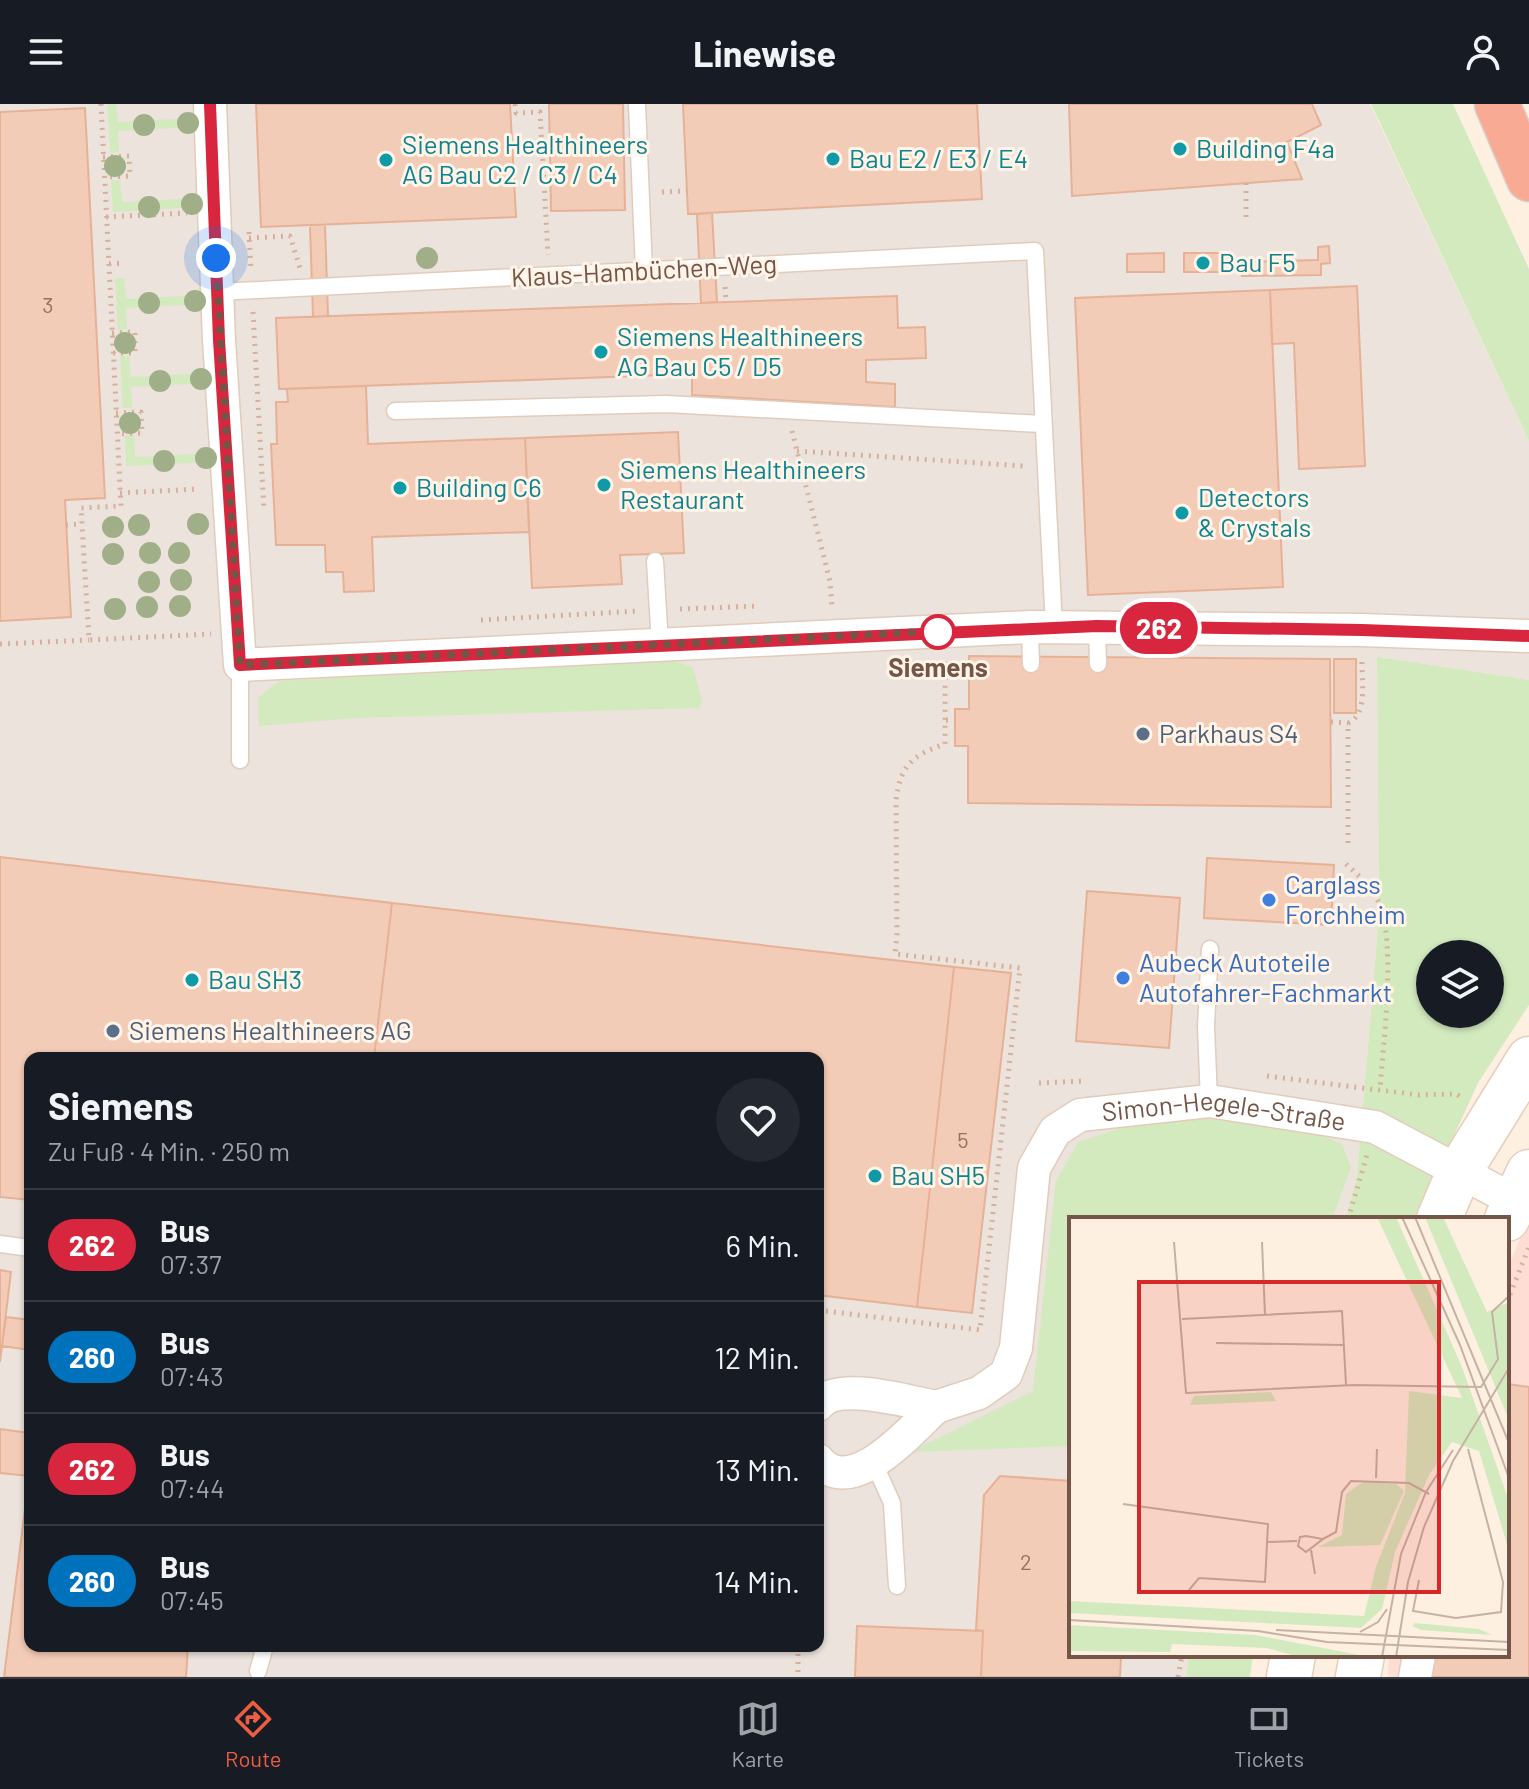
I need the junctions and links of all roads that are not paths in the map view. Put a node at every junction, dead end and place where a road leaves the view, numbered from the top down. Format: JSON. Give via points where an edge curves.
{"nodes":[{"id":1,"x":210,"y":104,"type":"edge"},
{"id":2,"x":637,"y":104,"type":"edge"},
{"id":3,"x":1497,"y":104,"type":"edge"},
{"id":4,"x":1529,"y":179,"type":"edge"},
{"id":5,"x":644,"y":271,"type":"junction"},
{"id":6,"x":218,"y":292,"type":"junction"},
{"id":7,"x":395,"y":411,"type":"dead end"},
{"id":8,"x":1042,"y":424,"type":"junction"},
{"id":9,"x":655,"y":561,"type":"dead end"},
{"id":10,"x":1097,"y":626,"type":"junction"},
{"id":11,"x":1042,"y":627,"type":"junction"},
{"id":12,"x":1529,"y":636,"type":"edge"},
{"id":13,"x":660,"y":645,"type":"junction"},
{"id":14,"x":1031,"y":664,"type":"dead end"},
{"id":15,"x":1098,"y":664,"type":"dead end"},
{"id":16,"x":240,"y":665,"type":"junction"},
{"id":17,"x":240,"y":760,"type":"dead end"},
{"id":18,"x":1210,"y":949,"type":"dead end"},
{"id":19,"x":1529,"y":1059,"type":"edge"},
{"id":20,"x":1209,"y":1101,"type":"junction"},
{"id":21,"x":1459,"y":1172,"type":"junction"},
{"id":22,"x":1517,"y":1198,"type":"edge"},
{"id":23,"x":1440,"y":1217,"type":"edge"},
{"id":24,"x":0,"y":1244,"type":"edge"},
{"id":25,"x":24,"y":1247,"type":"edge"},
{"id":26,"x":824,"y":1399,"type":"edge"},
{"id":27,"x":936,"y":1407,"type":"junction"},
{"id":28,"x":874,"y":1463,"type":"junction"},
{"id":29,"x":824,"y":1467,"type":"edge"},
{"id":30,"x":897,"y":1586,"type":"dead end"},
{"id":31,"x":263,"y":1652,"type":"edge"},
{"id":32,"x":1293,"y":1657,"type":"edge"},
{"id":33,"x":1362,"y":1657,"type":"edge"},
{"id":34,"x":1419,"y":1657,"type":"edge"},
{"id":35,"x":258,"y":1671,"type":"dead end"},
{"id":36,"x":1289,"y":1677,"type":"edge"},
{"id":37,"x":1358,"y":1677,"type":"edge"},
{"id":38,"x":1415,"y":1677,"type":"edge"}],
"edges":[{"from":1,"to":6,"type":"street"},
{"from":2,"to":5,"type":"lane"},
{"from":3,"to":4,"type":"highway"},
{"from":5,"to":6,"type":"lane","name":"Klaus-Hambüchen-Weg"},
{"from":5,"to":8,"type":"lane","name":"Klaus-Hambüchen-Weg","via":[[1035,251]]},
{"from":6,"to":16,"type":"street"},
{"from":7,"to":8,"type":"lane","via":[[666,404]]},
{"from":8,"to":11,"type":"lane"},
{"from":9,"to":13,"type":"lane"},
{"from":10,"to":11,"type":"street"},
{"from":10,"to":12,"type":"street"},
{"from":10,"to":15,"type":"lane"},
{"from":11,"to":13,"type":"street"},
{"from":11,"to":14,"type":"lane"},
{"from":13,"to":16,"type":"street"},
{"from":16,"to":17,"type":"lane"},
{"from":18,"to":20,"type":"lane"},
{"from":19,"to":21,"type":"main road"},
{"from":20,"to":21,"type":"street","name":"Simon-Hegele-Straße","via":[[1375,1127]]},
{"from":20,"to":27,"type":"street","name":"Simon-Hegele-Straße","via":[[1080,1115],[1055,1131],[1034,1168],[1016,1348],[1006,1374],[979,1393]]},
{"from":21,"to":22,"type":"street","name":"Simon-Hegele-Straße"},
{"from":21,"to":23,"type":"main road"},
{"from":24,"to":25,"type":"lane"},
{"from":26,"to":27,"type":"street","name":"Simon-Hegele-Straße","via":[[849,1392]]},
{"from":27,"to":28,"type":"street","name":"Simon-Hegele-Straße"},
{"from":28,"to":29,"type":"street","via":[[850,1473]]},
{"from":28,"to":30,"type":"lane","via":[[892,1503]]},
{"from":31,"to":35,"type":"lane"},
{"from":32,"to":36,"type":"main road"},
{"from":33,"to":37,"type":"main road"},
{"from":34,"to":38,"type":"street"}]}
